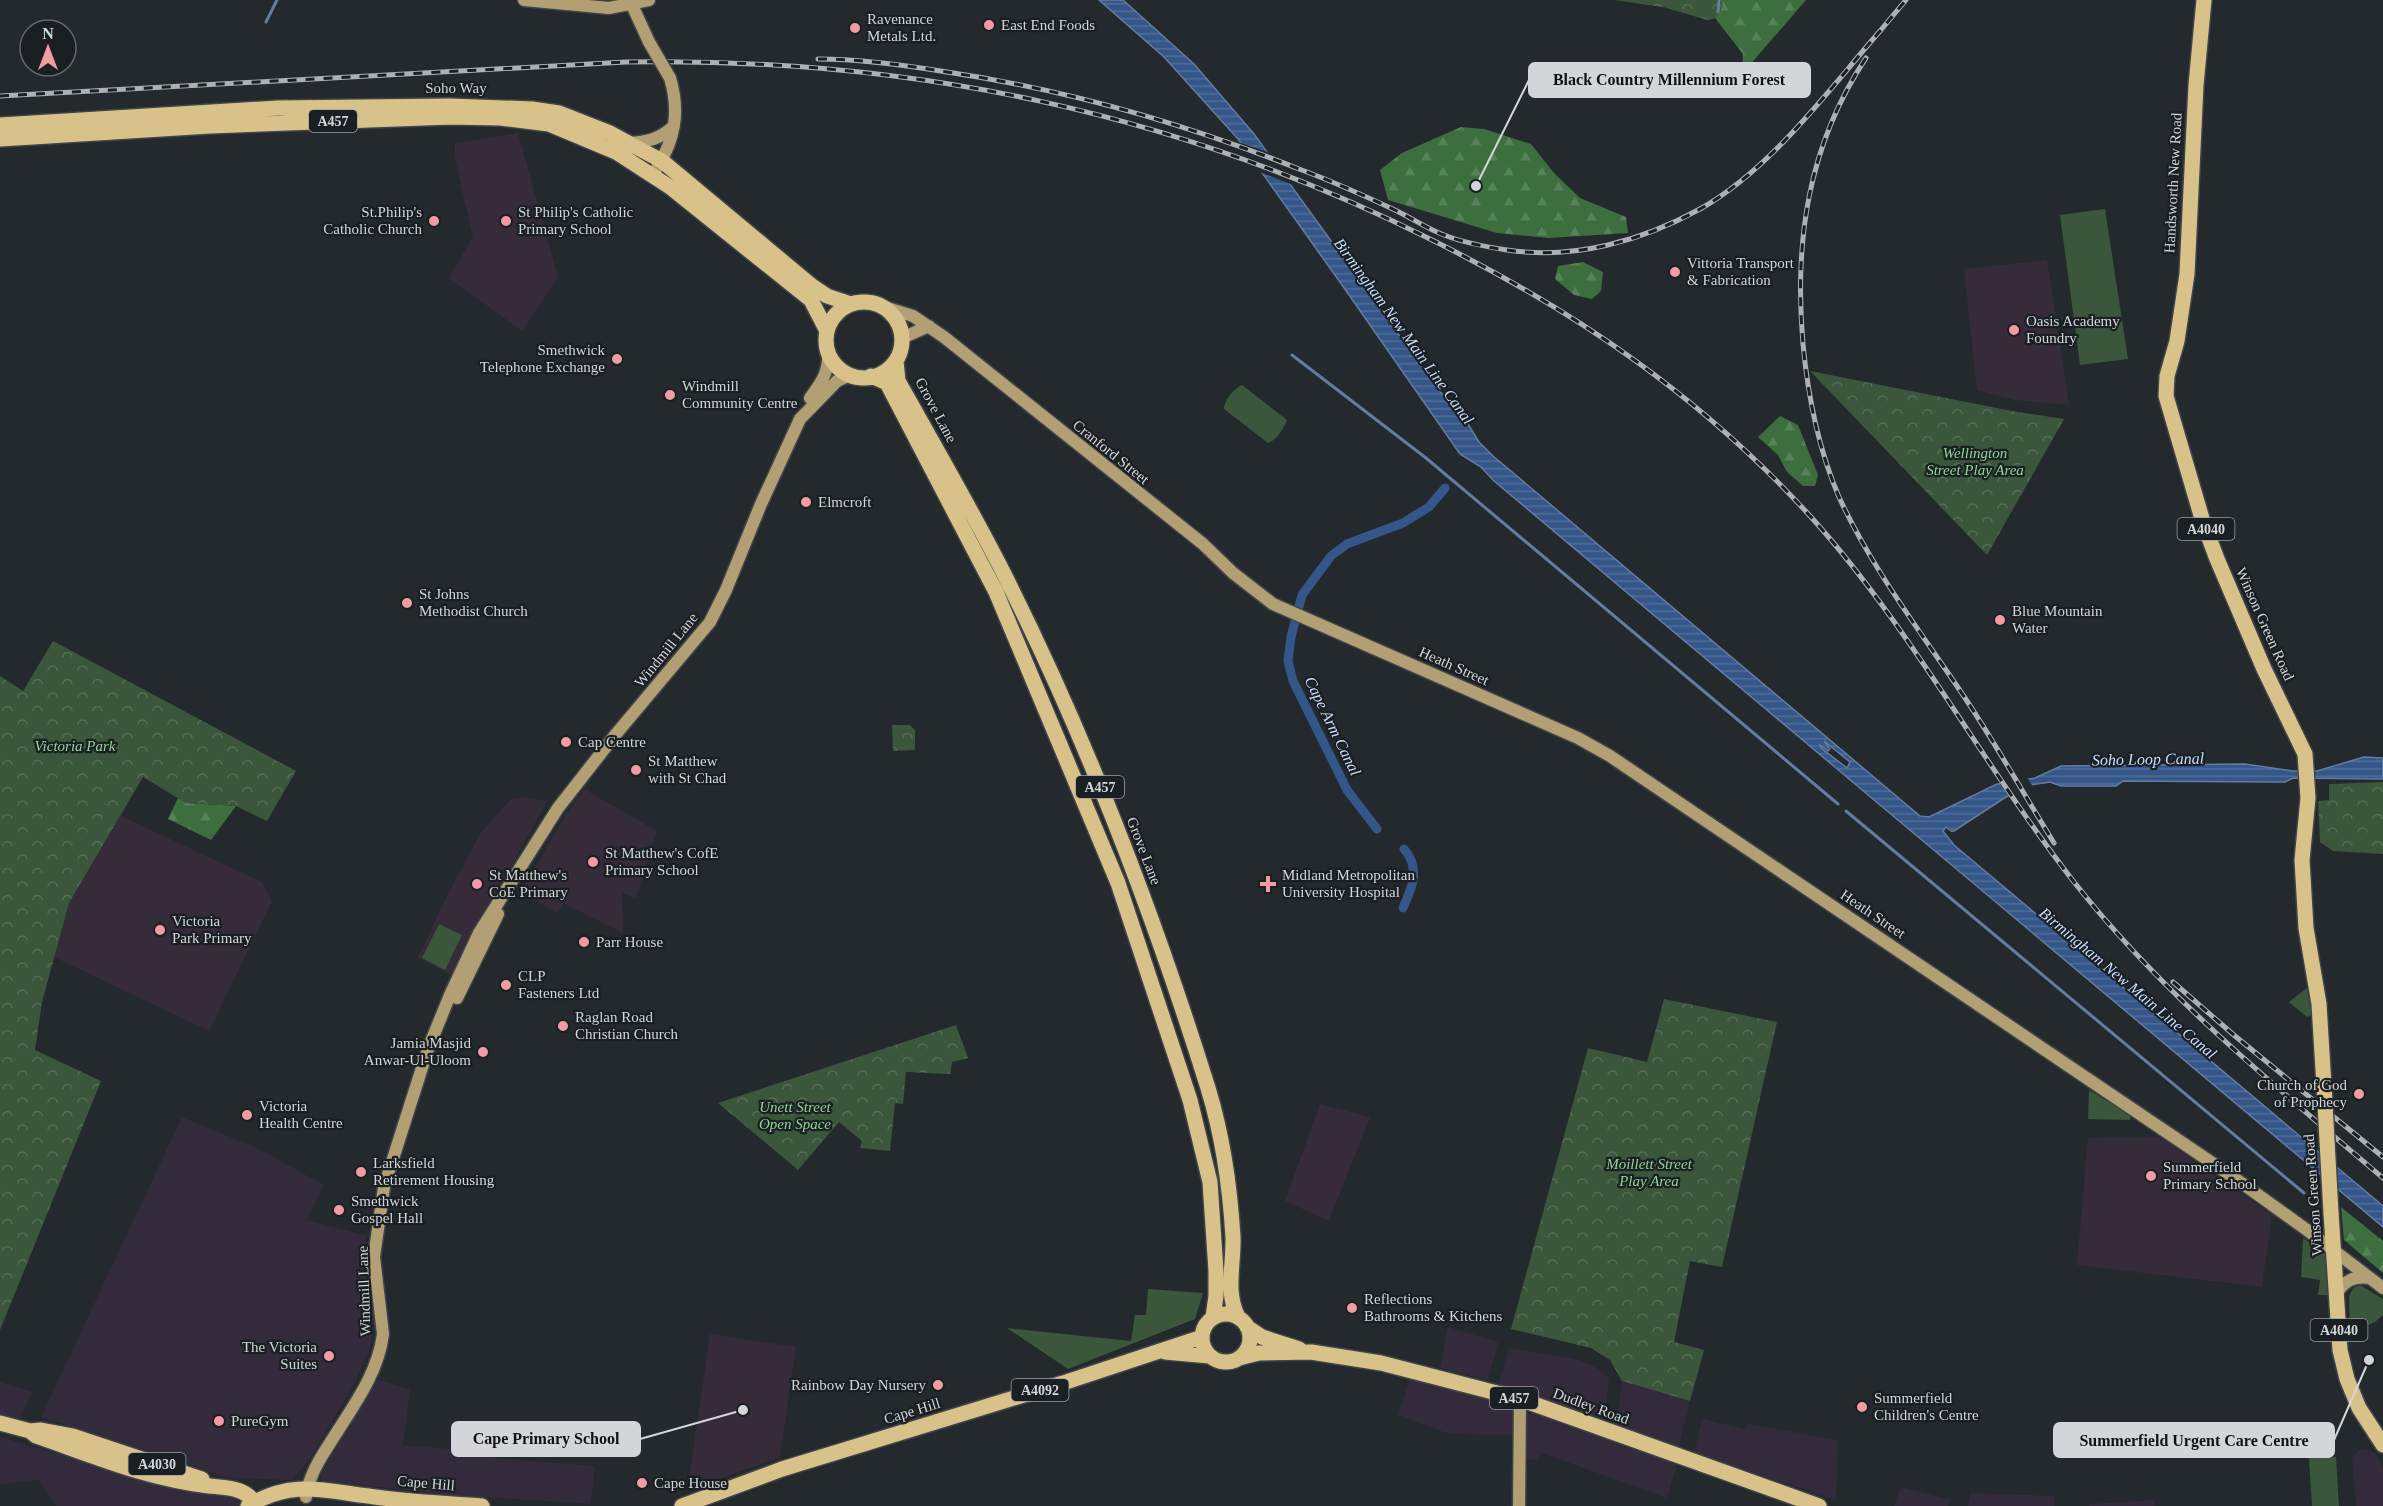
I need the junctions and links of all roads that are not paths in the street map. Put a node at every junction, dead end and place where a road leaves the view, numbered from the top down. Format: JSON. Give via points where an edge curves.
{"nodes":[{"id":1,"x":524,"y":0,"type":"edge"},
{"id":2,"x":650,"y":0,"type":"edge"},
{"id":3,"x":2204,"y":0,"type":"edge"},
{"id":4,"x":632,"y":5,"type":"junction"},
{"id":5,"x":0,"y":125,"type":"edge"},
{"id":6,"x":675,"y":125,"type":"junction"},
{"id":7,"x":0,"y":139,"type":"edge"},
{"id":8,"x":628,"y":142,"type":"junction"},
{"id":9,"x":662,"y":161,"type":"junction"},
{"id":10,"x":653,"y":174,"type":"junction"},
{"id":11,"x":851,"y":304,"type":"junction"},
{"id":12,"x":881,"y":306,"type":"junction"},
{"id":13,"x":929,"y":326,"type":"junction"},
{"id":14,"x":827,"y":331,"type":"junction"},
{"id":15,"x":902,"y":338,"type":"junction"},
{"id":16,"x":828,"y":353,"type":"junction"},
{"id":17,"x":896,"y":361,"type":"junction"},
{"id":18,"x":2170,"y":366,"type":"joint"},
{"id":19,"x":850,"y":375,"type":"junction"},
{"id":20,"x":871,"y":376,"type":"junction"},
{"id":21,"x":806,"y":411,"type":"junction"},
{"id":22,"x":1314,"y":620,"type":"joint"},
{"id":23,"x":1208,"y":1088,"type":"junction"},
{"id":24,"x":1190,"y":1100,"type":"junction"},
{"id":25,"x":2334,"y":1250,"type":"junction"},
{"id":26,"x":2370,"y":1278,"type":"junction"},
{"id":27,"x":2383,"y":1288,"type":"edge"},
{"id":28,"x":2337,"y":1293,"type":"junction"},
{"id":29,"x":1213,"y":1317,"type":"junction"},
{"id":30,"x":1243,"y":1322,"type":"junction"},
{"id":31,"x":1202,"y":1337,"type":"junction"},
{"id":32,"x":1153,"y":1352,"type":"junction"},
{"id":33,"x":1311,"y":1352,"type":"junction"},
{"id":34,"x":1210,"y":1356,"type":"junction"},
{"id":35,"x":1239,"y":1358,"type":"junction"},
{"id":36,"x":1520,"y":1399,"type":"junction"},
{"id":37,"x":0,"y":1423,"type":"edge"},
{"id":38,"x":2383,"y":1445,"type":"edge"},
{"id":39,"x":97,"y":1450,"type":"junction"},
{"id":40,"x":121,"y":1452,"type":"junction"},
{"id":41,"x":138,"y":1471,"type":"junction"},
{"id":42,"x":214,"y":1487,"type":"junction"},
{"id":43,"x":307,"y":1493,"type":"junction"},
{"id":44,"x":256,"y":1505,"type":"edge"},
{"id":45,"x":482,"y":1506,"type":"edge"},
{"id":46,"x":682,"y":1506,"type":"edge"},
{"id":47,"x":1519,"y":1506,"type":"edge"},
{"id":48,"x":1819,"y":1506,"type":"edge"}],
"edges":[{"from":1,"to":4,"type":"main road","via":[[609,8]]},
{"from":2,"to":4,"type":"main road"},
{"from":3,"to":18,"type":"main road","name":"Handsworth New Road","number":"A4040","via":[[2187,274]]},
{"from":4,"to":6,"type":"main road","bridge":true,"via":[[670,78],[676,102]]},
{"from":5,"to":8,"type":"main road","name":"Soho Way","number":"A457","via":[[278,108],[497,107],[559,113]]},
{"from":6,"to":8,"type":"main road","via":[[651,141]]},
{"from":6,"to":9,"type":"main road"},
{"from":7,"to":10,"type":"main road","name":"Soho Way","number":"A457","via":[[331,121],[500,118],[549,124],[610,149]]},
{"from":8,"to":9,"type":"main road","name":"Soho Way","number":"A457"},
{"from":9,"to":10,"type":"main road"},
{"from":9,"to":11,"type":"main road","name":"Soho Way","number":"A457","via":[[812,286]]},
{"from":10,"to":14,"type":"main road","name":"Soho Way","number":"A457","via":[[811,300]]},
{"from":11,"to":12,"type":"main road","via":[[870,302]]},
{"from":11,"to":14,"type":"main road","via":[[833,318]]},
{"from":12,"to":13,"type":"main road","name":"Cranford Street","via":[[913,316]]},
{"from":12,"to":15,"type":"main road","via":[[896,319]]},
{"from":13,"to":15,"type":"main road"},
{"from":13,"to":22,"type":"main road","name":"Cranford Street","via":[[1273,604]]},
{"from":14,"to":16,"type":"main road"},
{"from":15,"to":17,"type":"main road"},
{"from":16,"to":19,"type":"main road"},
{"from":16,"to":21,"type":"main road","name":"Windmill Lane","via":[[825,377]]},
{"from":17,"to":20,"type":"main road","via":[[881,374]]},
{"from":17,"to":23,"type":"main road","name":"Grove Lane","number":"A457","via":[[898,381],[1006,579],[1109,809]]},
{"from":18,"to":25,"type":"main road","name":"Winson Green Road","number":"A4040","bridge":true,"via":[[2168,406],[2203,522],[2305,757],[2303,883],[2319,1004]]},
{"from":19,"to":20,"type":"main road"},
{"from":19,"to":21,"type":"main road","name":"Windmill Lane","via":[[837,381]]},
{"from":20,"to":24,"type":"main road","name":"Grove Lane","number":"A457","via":[[887,383],[996,592],[1118,883]]},
{"from":21,"to":43,"type":"main road","name":"Windmill Lane","via":[[779,462],[710,622],[569,793],[532,848],[510,885],[421,1072],[384,1187],[376,1239],[381,1347],[365,1386],[316,1465]]},
{"from":22,"to":25,"type":"main road","name":"Heath Street","via":[[1578,738],[1619,761],[2155,1123]]},
{"from":23,"to":24,"type":"main road"},
{"from":23,"to":30,"type":"main road","name":"Grove Lane","number":"A457","via":[[1228,1177],[1233,1240],[1230,1298]]},
{"from":24,"to":29,"type":"main road","name":"Grove Lane","number":"A457","via":[[1210,1182],[1216,1271]]},
{"from":25,"to":26,"type":"main road","name":"Heath Street"},
{"from":25,"to":28,"type":"main road","name":"Winson Green Road","number":"A4040"},
{"from":26,"to":27,"type":"main road","name":"Heath Street"},
{"from":26,"to":28,"type":"main road","via":[[2349,1279]]},
{"from":28,"to":38,"type":"main road","name":"Winson Green Road","number":"A4040","via":[[2340,1350],[2347,1379]]},
{"from":29,"to":30,"type":"main road","via":[[1226,1314]]},
{"from":29,"to":31,"type":"main road"},
{"from":30,"to":33,"type":"main road","name":"Dudley Road","number":"A457","via":[[1262,1337]]},
{"from":30,"to":35,"type":"main road","via":[[1250,1338]]},
{"from":31,"to":32,"type":"main road","name":"Cape Hill","number":"A4092"},
{"from":31,"to":34,"type":"main road"},
{"from":32,"to":34,"type":"main road","name":"Cape Hill","number":"A4092"},
{"from":32,"to":46,"type":"main road","name":"Cape Hill","number":"A4092","via":[[782,1469]]},
{"from":33,"to":35,"type":"main road","name":"Dudley Road","number":"A457","via":[[1259,1353]]},
{"from":33,"to":36,"type":"main road","name":"Dudley Road","number":"A457","via":[[1381,1363]]},
{"from":34,"to":35,"type":"main road","via":[[1223,1362]]},
{"from":36,"to":47,"type":"main road"},
{"from":36,"to":48,"type":"main road","name":"Dudley Road","number":"A457"},
{"from":37,"to":39,"type":"main road","number":"A4030"},
{"from":39,"to":40,"type":"main road","via":[[114,1457]]},
{"from":39,"to":41,"type":"main road","name":"Cape Hill","number":"A4030"},
{"from":40,"to":41,"type":"main road","via":[[123,1459]]},
{"from":40,"to":42,"type":"main road","name":"Cape Hill","number":"A4030","via":[[194,1475]]},
{"from":41,"to":42,"type":"main road","name":"Cape Hill","number":"A4030"},
{"from":42,"to":44,"type":"main road","name":"Cape Hill","number":"A4030","via":[[241,1491]]},
{"from":43,"to":44,"type":"main road","name":"Cape Hill","via":[[286,1489],[270,1494]]},
{"from":43,"to":45,"type":"main road","name":"Cape Hill","via":[[343,1491]]}]}
